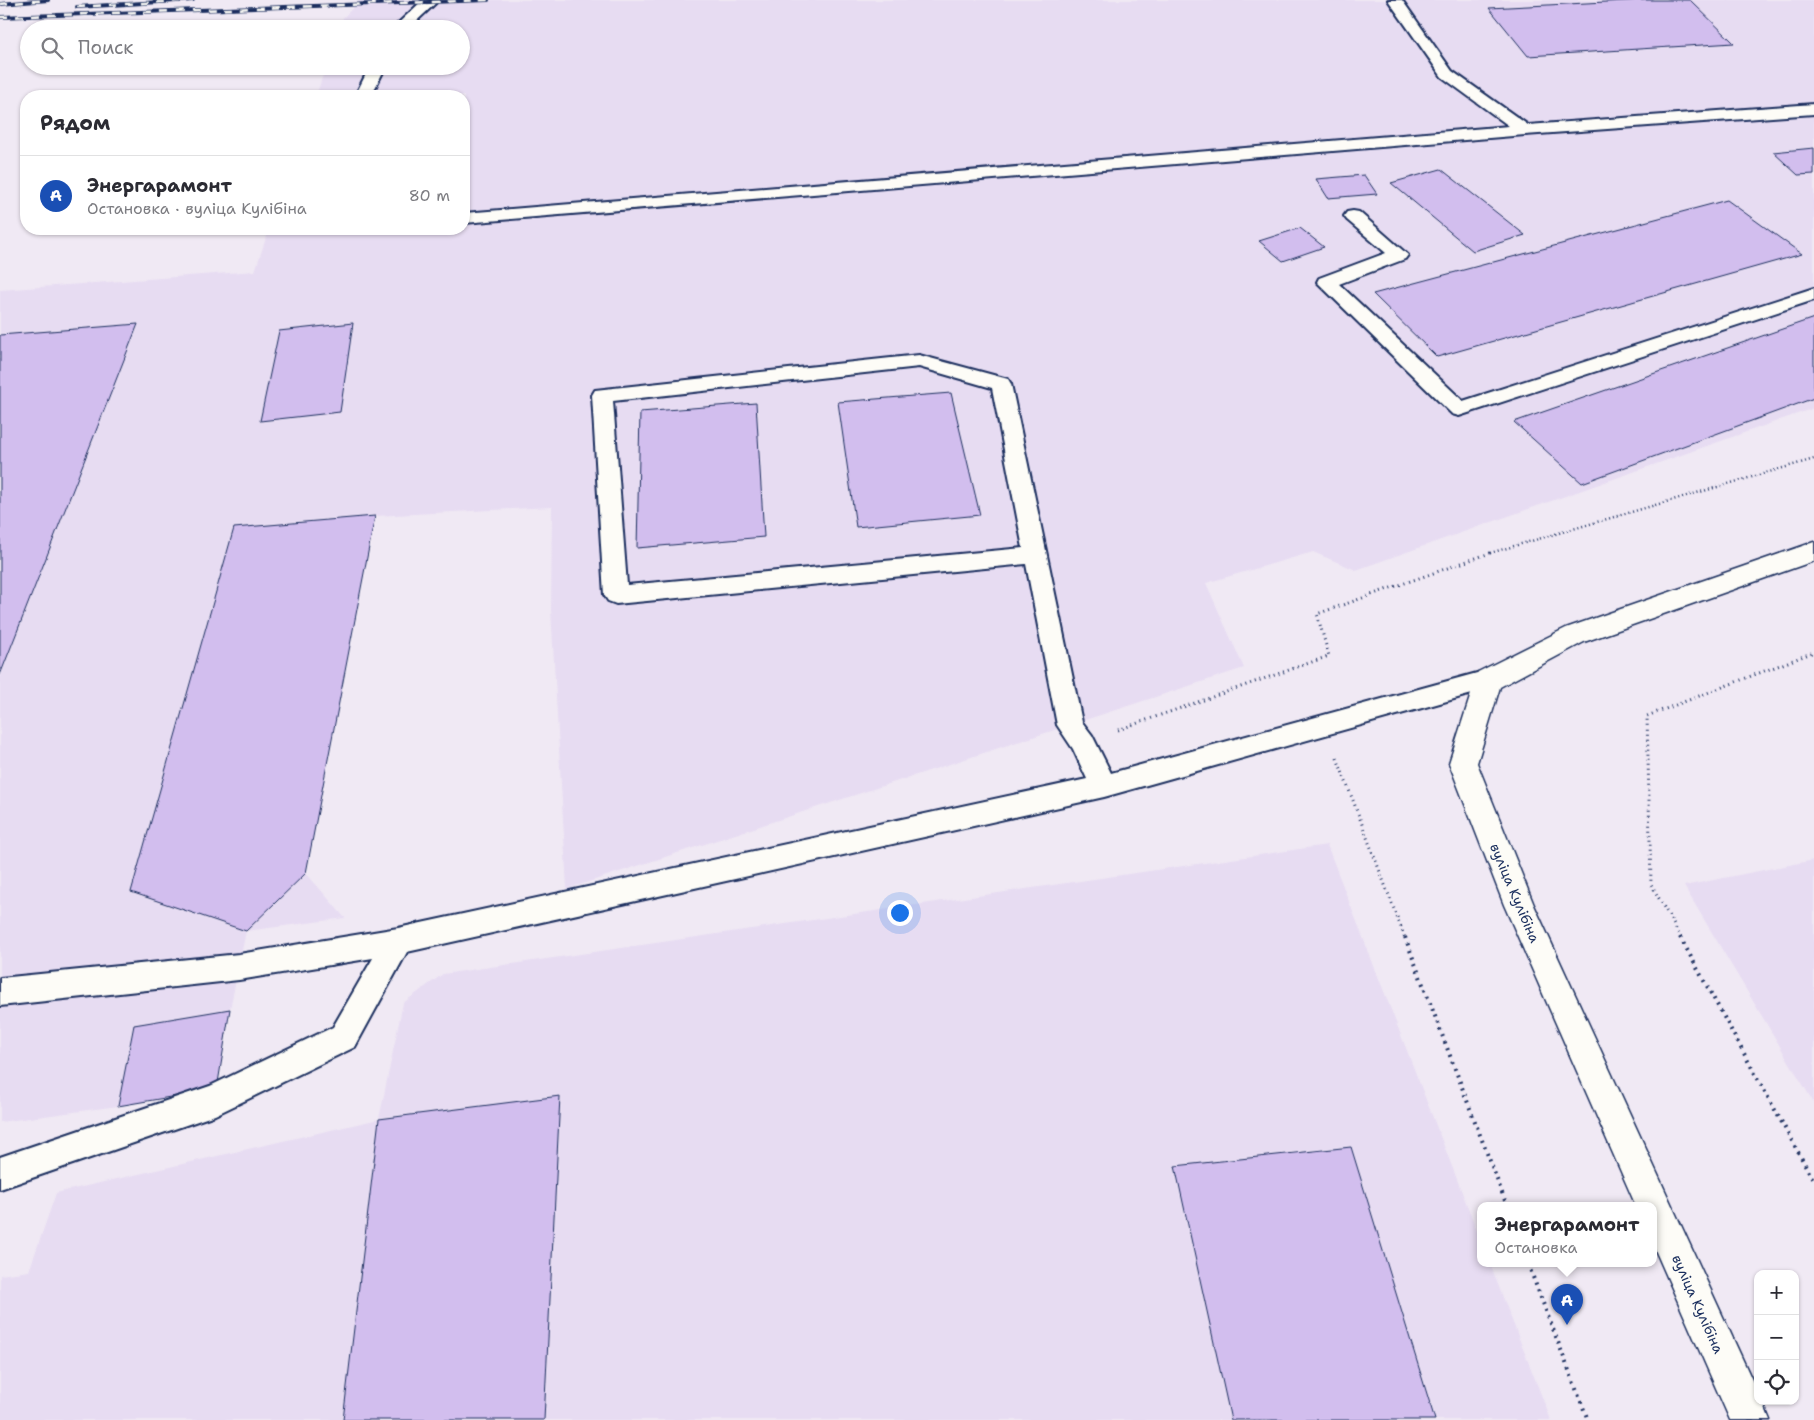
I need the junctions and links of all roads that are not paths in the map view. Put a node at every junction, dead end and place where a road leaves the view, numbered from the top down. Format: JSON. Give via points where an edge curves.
{"nodes":[{"id":1,"x":432,"y":0,"type":"edge"},
{"id":2,"x":1395,"y":0,"type":"edge"},
{"id":3,"x":409,"y":20,"type":"edge"},
{"id":4,"x":374,"y":75,"type":"edge"},
{"id":5,"x":366,"y":90,"type":"edge"},
{"id":6,"x":1814,"y":109,"type":"edge"},
{"id":7,"x":1525,"y":130,"type":"junction"},
{"id":8,"x":1353,"y":216,"type":"dead end"},
{"id":9,"x":470,"y":218,"type":"edge"},
{"id":10,"x":1814,"y":294,"type":"edge"},
{"id":11,"x":1814,"y":551,"type":"edge"},
{"id":12,"x":1036,"y":555,"type":"junction"},
{"id":13,"x":1488,"y":680,"type":"junction"},
{"id":14,"x":1104,"y":786,"type":"junction"},
{"id":15,"x":398,"y":941,"type":"junction"},
{"id":16,"x":0,"y":992,"type":"edge"},
{"id":17,"x":0,"y":1172,"type":"edge"},
{"id":18,"x":1652,"y":1202,"type":"edge"},
{"id":19,"x":1657,"y":1213,"type":"edge"},
{"id":20,"x":1750,"y":1420,"type":"edge"}],
"edges":[{"from":1,"to":3,"type":"lane"},
{"from":2,"to":7,"type":"lane","via":[[1447,74]]},
{"from":4,"to":5,"type":"lane"},
{"from":6,"to":7,"type":"lane"},
{"from":7,"to":9,"type":"lane"},
{"from":8,"to":10,"type":"lane","via":[[1400,255],[1326,282],[1459,409]]},
{"from":11,"to":13,"type":"main road","via":[[1575,635]]},
{"from":12,"to":12,"type":"lane","via":[[1001,384],[919,362],[602,395],[616,595]]},
{"from":12,"to":14,"type":"lane","via":[[1070,724],[1083,742]]},
{"from":13,"to":14,"type":"lane"},
{"from":13,"to":18,"type":"main road","name":"вуліца Кулібіна","via":[[1463,763],[1519,905]]},
{"from":14,"to":15,"type":"lane"},
{"from":15,"to":16,"type":"lane","via":[[239,967]]},
{"from":15,"to":17,"type":"lane","via":[[344,1036],[215,1100]]},
{"from":19,"to":20,"type":"main road","name":"вуліца Кулібіна"}]}
